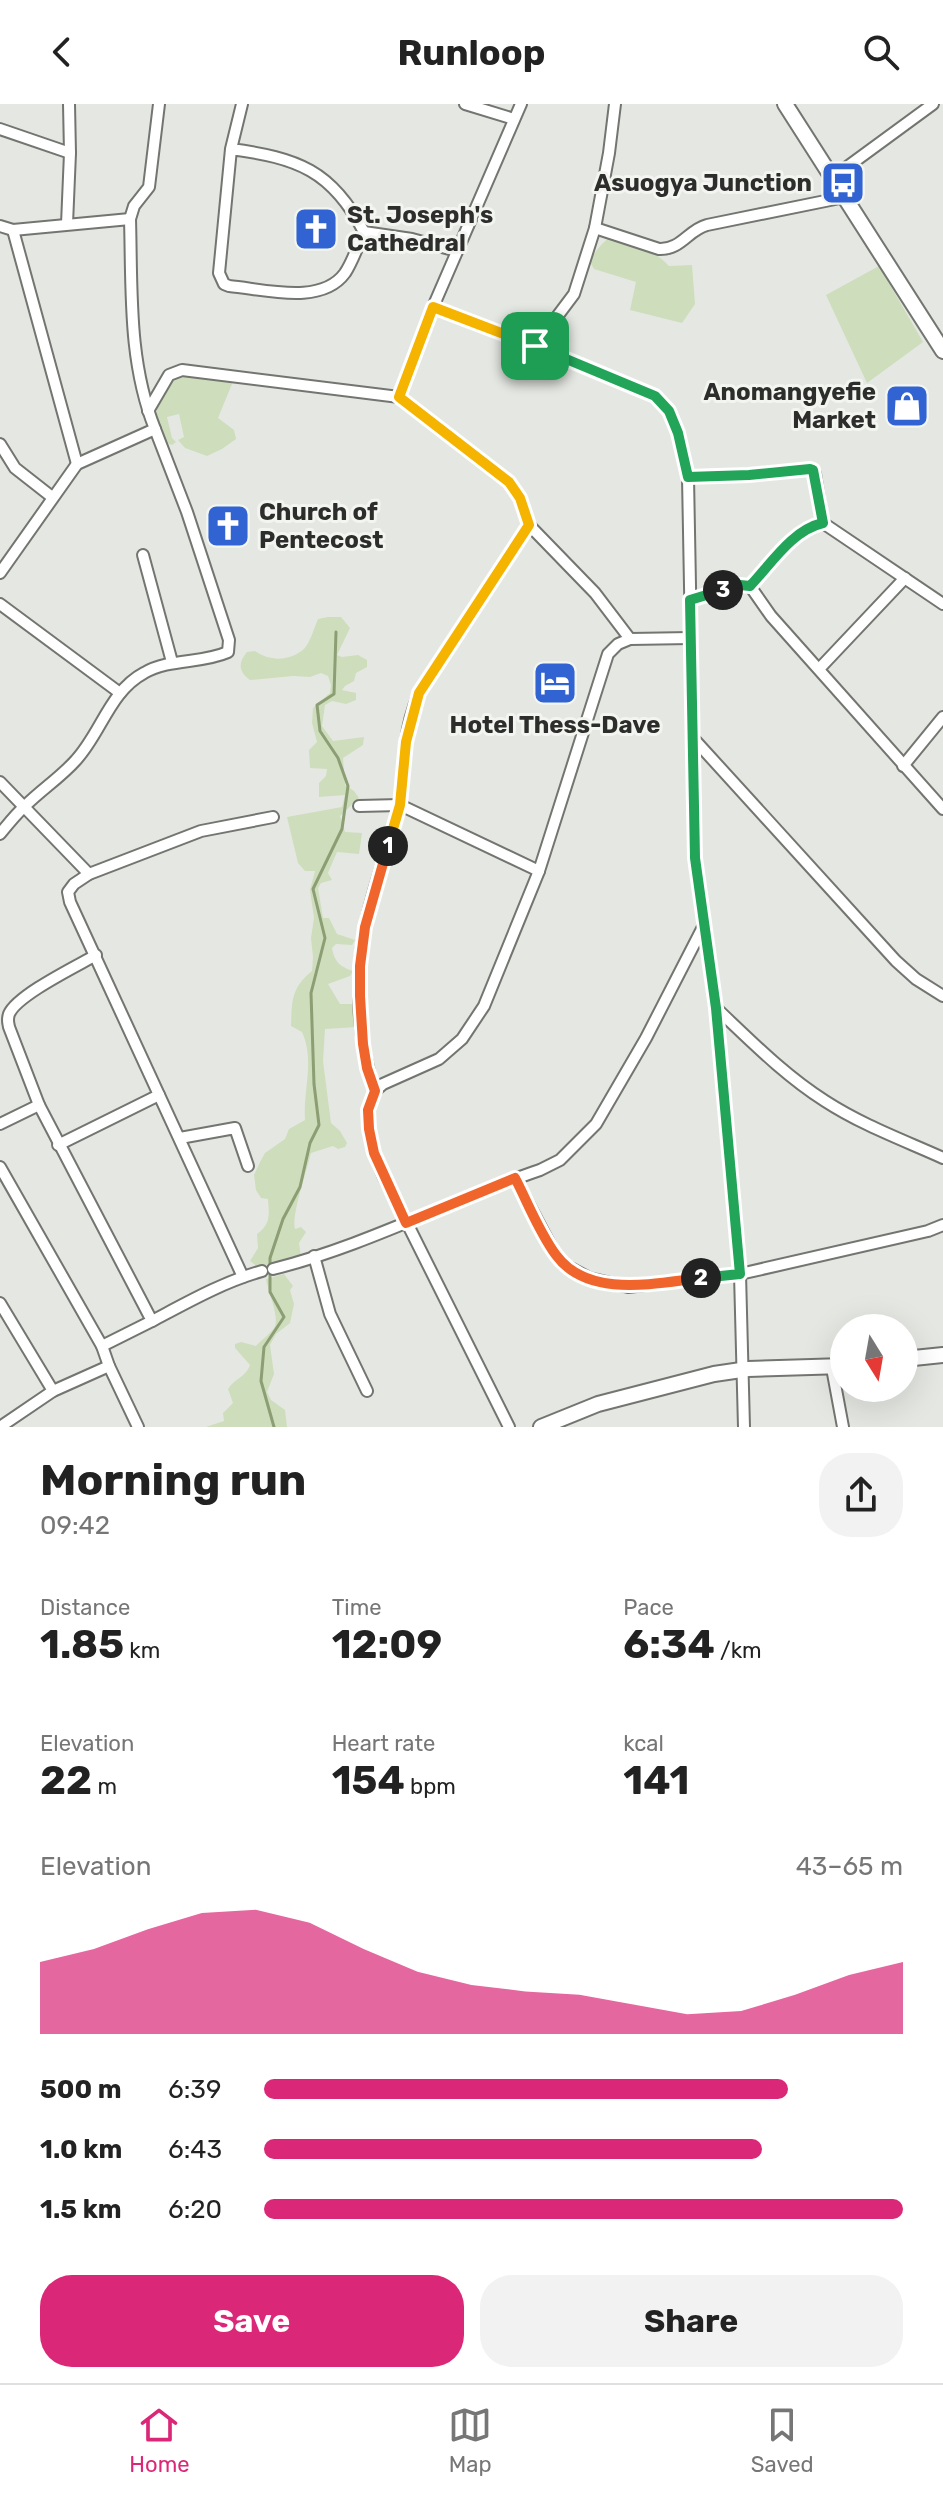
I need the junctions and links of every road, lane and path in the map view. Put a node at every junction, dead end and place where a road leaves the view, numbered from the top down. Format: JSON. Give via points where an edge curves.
{"nodes":[{"id":1,"x":69,"y":104,"type":"edge"},
{"id":2,"x":159,"y":104,"type":"edge"},
{"id":3,"x":242,"y":104,"type":"edge"},
{"id":4,"x":465,"y":104,"type":"edge"},
{"id":5,"x":521,"y":104,"type":"edge"},
{"id":6,"x":615,"y":104,"type":"edge"},
{"id":7,"x":785,"y":104,"type":"edge"},
{"id":8,"x":933,"y":104,"type":"edge"},
{"id":9,"x":514,"y":119,"type":"junction"},
{"id":10,"x":0,"y":129,"type":"edge"},
{"id":11,"x":231,"y":149,"type":"junction"},
{"id":12,"x":70,"y":153,"type":"junction"},
{"id":13,"x":832,"y":178,"type":"junction"},
{"id":14,"x":845,"y":197,"type":"junction"},
{"id":15,"x":130,"y":219,"type":"junction"},
{"id":16,"x":67,"y":224,"type":"junction"},
{"id":17,"x":0,"y":226,"type":"edge"},
{"id":18,"x":595,"y":228,"type":"junction"},
{"id":19,"x":13,"y":230,"type":"junction"},
{"id":20,"x":364,"y":232,"type":"junction"},
{"id":21,"x":457,"y":251,"type":"junction"},
{"id":22,"x":433,"y":307,"type":"junction"},
{"id":23,"x":535,"y":346,"type":"junction"},
{"id":24,"x":943,"y":351,"type":"edge"},
{"id":25,"x":399,"y":397,"type":"junction"},
{"id":26,"x":148,"y":411,"type":"junction"},
{"id":27,"x":155,"y":429,"type":"junction"},
{"id":28,"x":0,"y":444,"type":"edge"},
{"id":29,"x":77,"y":464,"type":"junction"},
{"id":30,"x":688,"y":477,"type":"junction"},
{"id":31,"x":52,"y":497,"type":"junction"},
{"id":32,"x":823,"y":523,"type":"junction"},
{"id":33,"x":529,"y":525,"type":"junction"},
{"id":34,"x":143,"y":555,"type":"dead end"},
{"id":35,"x":0,"y":573,"type":"edge"},
{"id":36,"x":905,"y":578,"type":"junction"},
{"id":37,"x":750,"y":586,"type":"junction"},
{"id":38,"x":690,"y":600,"type":"junction"},
{"id":39,"x":0,"y":604,"type":"edge"},
{"id":40,"x":943,"y":604,"type":"edge"},
{"id":41,"x":691,"y":638,"type":"junction"},
{"id":42,"x":630,"y":639,"type":"junction"},
{"id":43,"x":172,"y":662,"type":"junction"},
{"id":44,"x":819,"y":669,"type":"junction"},
{"id":45,"x":120,"y":693,"type":"junction"},
{"id":46,"x":943,"y":717,"type":"edge"},
{"id":47,"x":693,"y":738,"type":"junction"},
{"id":48,"x":903,"y":766,"type":"junction"},
{"id":49,"x":0,"y":782,"type":"edge"},
{"id":50,"x":400,"y":805,"type":"junction"},
{"id":51,"x":359,"y":806,"type":"dead end"},
{"id":52,"x":23,"y":807,"type":"junction"},
{"id":53,"x":943,"y":809,"type":"edge"},
{"id":54,"x":273,"y":817,"type":"dead end"},
{"id":55,"x":0,"y":834,"type":"edge"},
{"id":56,"x":539,"y":871,"type":"junction"},
{"id":57,"x":89,"y":874,"type":"junction"},
{"id":58,"x":704,"y":925,"type":"junction"},
{"id":59,"x":96,"y":955,"type":"junction"},
{"id":60,"x":943,"y":996,"type":"edge"},
{"id":61,"x":716,"y":1008,"type":"junction"},
{"id":62,"x":375,"y":1091,"type":"junction"},
{"id":63,"x":159,"y":1095,"type":"junction"},
{"id":64,"x":39,"y":1105,"type":"junction"},
{"id":65,"x":0,"y":1124,"type":"edge"},
{"id":66,"x":180,"y":1138,"type":"junction"},
{"id":67,"x":58,"y":1145,"type":"junction"},
{"id":68,"x":943,"y":1158,"type":"edge"},
{"id":69,"x":248,"y":1166,"type":"dead end"},
{"id":70,"x":0,"y":1167,"type":"edge"},
{"id":71,"x":515,"y":1178,"type":"junction"},
{"id":72,"x":406,"y":1223,"type":"junction"},
{"id":73,"x":943,"y":1225,"type":"edge"},
{"id":74,"x":314,"y":1256,"type":"junction"},
{"id":75,"x":740,"y":1274,"type":"junction"},
{"id":76,"x":243,"y":1277,"type":"junction"},
{"id":77,"x":0,"y":1303,"type":"edge"},
{"id":78,"x":3,"y":1317,"type":"edge"},
{"id":79,"x":152,"y":1321,"type":"junction"},
{"id":80,"x":102,"y":1346,"type":"junction"},
{"id":81,"x":943,"y":1355,"type":"edge"},
{"id":82,"x":918,"y":1358,"type":"edge"},
{"id":83,"x":109,"y":1366,"type":"junction"},
{"id":84,"x":830,"y":1367,"type":"edge"},
{"id":85,"x":741,"y":1369,"type":"junction"},
{"id":86,"x":53,"y":1391,"type":"junction"},
{"id":87,"x":367,"y":1391,"type":"dead end"},
{"id":88,"x":841,"y":1402,"type":"edge"},
{"id":89,"x":0,"y":1427,"type":"edge"},
{"id":90,"x":138,"y":1427,"type":"edge"},
{"id":91,"x":509,"y":1427,"type":"edge"},
{"id":92,"x":541,"y":1427,"type":"edge"},
{"id":93,"x":744,"y":1427,"type":"edge"},
{"id":94,"x":843,"y":1427,"type":"edge"}],
"edges":[{"from":1,"to":12,"type":"street"},
{"from":2,"to":15,"type":"street","via":[[149,187]]},
{"from":3,"to":11,"type":"street"},
{"from":4,"to":9,"type":"street"},
{"from":5,"to":9,"type":"street"},
{"from":6,"to":18,"type":"street"},
{"from":7,"to":13,"type":"street"},
{"from":8,"to":13,"type":"street"},
{"from":9,"to":21,"type":"street"},
{"from":10,"to":12,"type":"street"},
{"from":11,"to":20,"type":"street","via":[[271,155],[316,173],[343,197]]},
{"from":11,"to":20,"type":"street","via":[[219,273],[224,284],[297,293],[325,287],[346,272]]},
{"from":12,"to":16,"type":"street"},
{"from":13,"to":14,"type":"street"},
{"from":14,"to":18,"type":"street","via":[[699,227],[667,249]]},
{"from":14,"to":24,"type":"street"},
{"from":15,"to":16,"type":"street"},
{"from":15,"to":26,"type":"street","via":[[134,349]]},
{"from":16,"to":19,"type":"street"},
{"from":17,"to":19,"type":"street"},
{"from":18,"to":23,"type":"street","via":[[574,294]]},
{"from":19,"to":29,"type":"street"},
{"from":20,"to":21,"type":"street"},
{"from":21,"to":22,"type":"street"},
{"from":22,"to":23,"type":"street"},
{"from":22,"to":25,"type":"street"},
{"from":23,"to":30,"type":"street","via":[[655,396],[678,433]]},
{"from":25,"to":26,"type":"street","via":[[182,370],[169,375]]},
{"from":25,"to":33,"type":"street","via":[[509,482]]},
{"from":26,"to":27,"type":"street"},
{"from":27,"to":29,"type":"street"},
{"from":27,"to":43,"type":"street","via":[[229,640],[228,652],[220,656]]},
{"from":28,"to":31,"type":"street","via":[[15,468]]},
{"from":29,"to":31,"type":"street"},
{"from":30,"to":32,"type":"street","via":[[810,469]]},
{"from":30,"to":38,"type":"street"},
{"from":31,"to":35,"type":"street"},
{"from":32,"to":36,"type":"street"},
{"from":32,"to":37,"type":"street","via":[[796,536]]},
{"from":33,"to":42,"type":"street","via":[[595,593]]},
{"from":33,"to":50,"type":"street","via":[[419,693],[406,742]]},
{"from":34,"to":43,"type":"street"},
{"from":36,"to":40,"type":"street"},
{"from":36,"to":44,"type":"street"},
{"from":37,"to":38,"type":"street"},
{"from":37,"to":44,"type":"street"},
{"from":38,"to":41,"type":"street"},
{"from":39,"to":45,"type":"street"},
{"from":41,"to":42,"type":"street"},
{"from":41,"to":47,"type":"street"},
{"from":42,"to":56,"type":"street","via":[[618,644],[603,666]]},
{"from":43,"to":45,"type":"street","via":[[145,672]]},
{"from":44,"to":48,"type":"street"},
{"from":45,"to":52,"type":"street","via":[[75,762]]},
{"from":46,"to":48,"type":"street"},
{"from":47,"to":58,"type":"street","via":[[695,858]]},
{"from":47,"to":60,"type":"street","via":[[896,961]]},
{"from":48,"to":53,"type":"street"},
{"from":49,"to":52,"type":"street"},
{"from":50,"to":51,"type":"street"},
{"from":50,"to":56,"type":"street"},
{"from":50,"to":62,"type":"street","via":[[369,913],[360,966],[363,1044]]},
{"from":52,"to":55,"type":"street"},
{"from":52,"to":57,"type":"street"},
{"from":54,"to":57,"type":"street","via":[[201,831]]},
{"from":56,"to":62,"type":"street","via":[[484,1006],[462,1039],[439,1059]]},
{"from":57,"to":59,"type":"street","via":[[68,892]]},
{"from":58,"to":61,"type":"street"},
{"from":58,"to":71,"type":"street","via":[[596,1124],[560,1160]]},
{"from":59,"to":63,"type":"street"},
{"from":59,"to":64,"type":"street","via":[[45,983],[8,1017]]},
{"from":61,"to":68,"type":"street","via":[[824,1101]]},
{"from":61,"to":75,"type":"street"},
{"from":62,"to":72,"type":"street","via":[[368,1110],[374,1153]]},
{"from":63,"to":66,"type":"street"},
{"from":63,"to":67,"type":"street"},
{"from":64,"to":65,"type":"street"},
{"from":64,"to":67,"type":"street"},
{"from":66,"to":69,"type":"street","via":[[235,1127]]},
{"from":66,"to":76,"type":"street"},
{"from":67,"to":79,"type":"street"},
{"from":70,"to":80,"type":"street"},
{"from":71,"to":72,"type":"street"},
{"from":71,"to":75,"type":"street","via":[[555,1254],[589,1278],[628,1287]]},
{"from":72,"to":74,"type":"street"},
{"from":72,"to":91,"type":"street"},
{"from":73,"to":75,"type":"street"},
{"from":74,"to":76,"type":"street"},
{"from":74,"to":87,"type":"street","via":[[330,1314]]},
{"from":75,"to":85,"type":"street"},
{"from":76,"to":79,"type":"street"},
{"from":77,"to":78,"type":"street"},
{"from":78,"to":86,"type":"street"},
{"from":79,"to":80,"type":"street"},
{"from":80,"to":83,"type":"street"},
{"from":81,"to":82,"type":"street"},
{"from":83,"to":86,"type":"street"},
{"from":83,"to":90,"type":"street"},
{"from":84,"to":85,"type":"street"},
{"from":85,"to":92,"type":"street","via":[[598,1404]]},
{"from":85,"to":93,"type":"street"},
{"from":86,"to":89,"type":"street"},
{"from":88,"to":94,"type":"street"}]}
